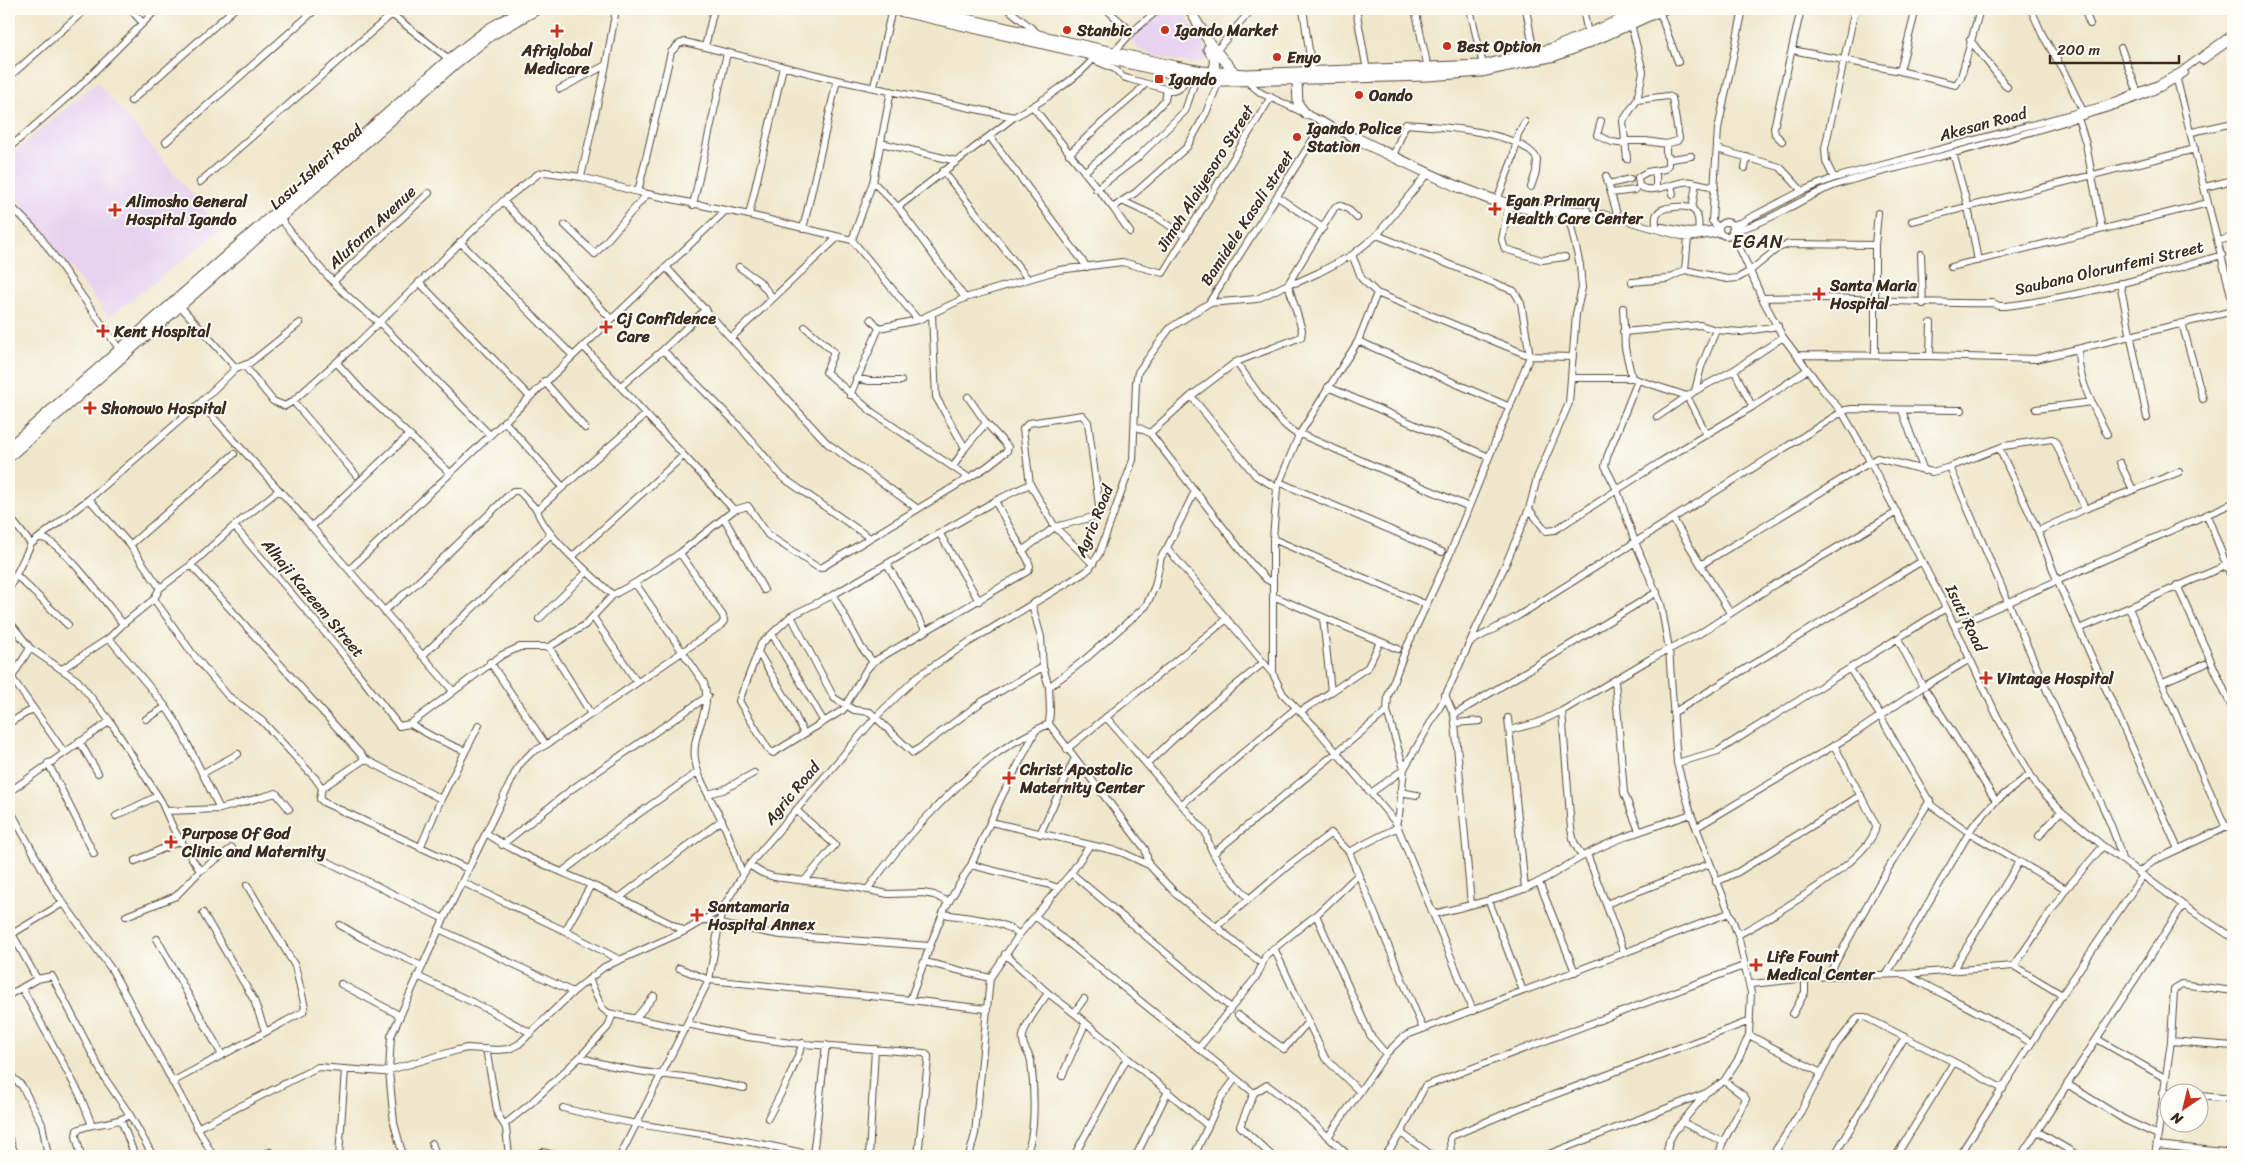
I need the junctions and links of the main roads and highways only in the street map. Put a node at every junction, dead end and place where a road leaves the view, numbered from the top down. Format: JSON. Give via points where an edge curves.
{"nodes":[{"id":1,"x":523,"y":9,"type":"edge"},
{"id":2,"x":538,"y":9,"type":"edge"},
{"id":3,"x":891,"y":9,"type":"edge"},
{"id":4,"x":923,"y":9,"type":"edge"},
{"id":5,"x":1182,"y":9,"type":"edge"},
{"id":6,"x":1189,"y":9,"type":"edge"},
{"id":7,"x":1646,"y":9,"type":"edge"},
{"id":8,"x":1661,"y":10,"type":"edge"},
{"id":9,"x":1635,"y":11,"type":"edge"},
{"id":10,"x":1215,"y":72,"type":"junction"},
{"id":11,"x":1235,"y":73,"type":"junction"},
{"id":12,"x":1297,"y":80,"type":"junction"},
{"id":13,"x":1306,"y":114,"type":"road end"},
{"id":14,"x":9,"y":447,"type":"edge"},
{"id":15,"x":9,"y":457,"type":"edge"}],
"edges":[{"from":1,"to":14,"type":"main road","name":"Lasu-Isheri Road","via":[[488,29],[449,59]]},
{"from":2,"to":15,"type":"main road","name":"Lasu-Isheri Road","via":[[473,49]]},
{"from":3,"to":12,"type":"main road","via":[[1094,58],[1193,77],[1219,81]]},
{"from":4,"to":10,"type":"main road","via":[[1113,53]]},
{"from":5,"to":10,"type":"main road","via":[[1212,53]]},
{"from":6,"to":11,"type":"main road","via":[[1216,51]]},
{"from":7,"to":9,"type":"main road"},
{"from":8,"to":12,"type":"main road","via":[[1555,56],[1495,69],[1428,76]]},
{"from":9,"to":11,"type":"main road","via":[[1588,34],[1534,53],[1483,65]]},
{"from":10,"to":11,"type":"main road"},
{"from":12,"to":13,"type":"main road","via":[[1298,104]]}]}
